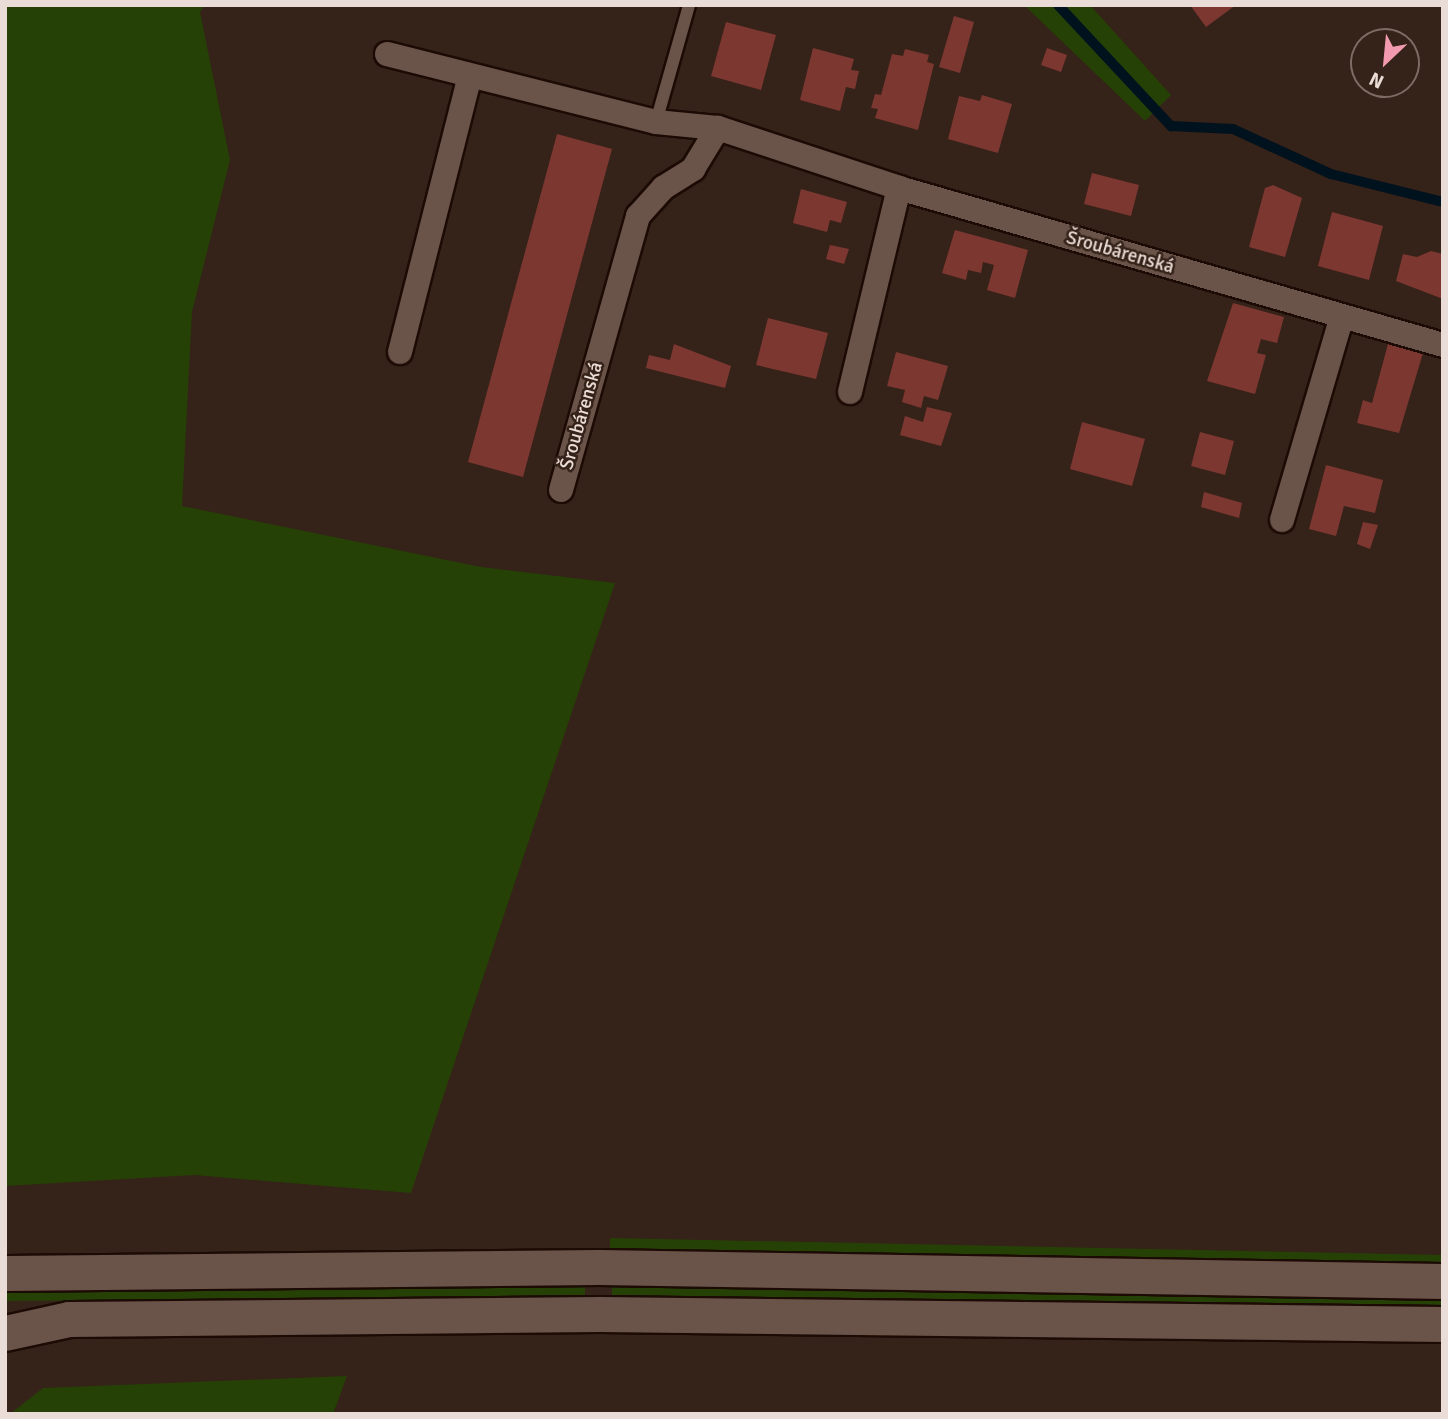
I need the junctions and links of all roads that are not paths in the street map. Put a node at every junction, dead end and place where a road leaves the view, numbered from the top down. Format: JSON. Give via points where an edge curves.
{"nodes":[{"id":1,"x":690,"y":5,"type":"edge"},
{"id":2,"x":387,"y":54,"type":"dead end"},
{"id":3,"x":470,"y":76,"type":"junction"},
{"id":4,"x":656,"y":122,"type":"junction"},
{"id":5,"x":719,"y":128,"type":"junction"},
{"id":6,"x":899,"y":188,"type":"junction"},
{"id":7,"x":1341,"y":319,"type":"junction"},
{"id":8,"x":1443,"y":345,"type":"edge"},
{"id":9,"x":400,"y":352,"type":"dead end"},
{"id":10,"x":850,"y":392,"type":"dead end"},
{"id":11,"x":561,"y":490,"type":"dead end"},
{"id":12,"x":1282,"y":520,"type":"dead end"},
{"id":13,"x":5,"y":1273,"type":"edge"},
{"id":14,"x":1443,"y":1281,"type":"edge"},
{"id":15,"x":5,"y":1313,"type":"edge"},
{"id":16,"x":69,"y":1319,"type":"junction"},
{"id":17,"x":1443,"y":1324,"type":"edge"},
{"id":18,"x":1340,"y":1326,"type":"junction"},
{"id":19,"x":1443,"y":1332,"type":"edge"},
{"id":20,"x":5,"y":1333,"type":"edge"}],
"edges":[{"from":1,"to":4,"type":"lane"},
{"from":2,"to":3,"type":"street","name":"Šroubárenská"},
{"from":3,"to":4,"type":"street","name":"Šroubárenská"},
{"from":3,"to":9,"type":"street"},
{"from":4,"to":5,"type":"street","name":"Šroubárenská"},
{"from":5,"to":6,"type":"street","name":"Šroubárenská"},
{"from":5,"to":11,"type":"street","name":"Šroubárenská","via":[[693,169],[663,188],[638,216]]},
{"from":6,"to":7,"type":"street","name":"Šroubárenská"},
{"from":6,"to":10,"type":"street"},
{"from":7,"to":8,"type":"street","name":"Šroubárenská"},
{"from":7,"to":12,"type":"street"},
{"from":13,"to":14,"type":"main road","via":[[599,1266]]},
{"from":15,"to":16,"type":"main road"},
{"from":16,"to":18,"type":"main road","via":[[599,1314]]},
{"from":16,"to":20,"type":"main road"},
{"from":17,"to":18,"type":"main road"},
{"from":18,"to":19,"type":"main road"}]}
